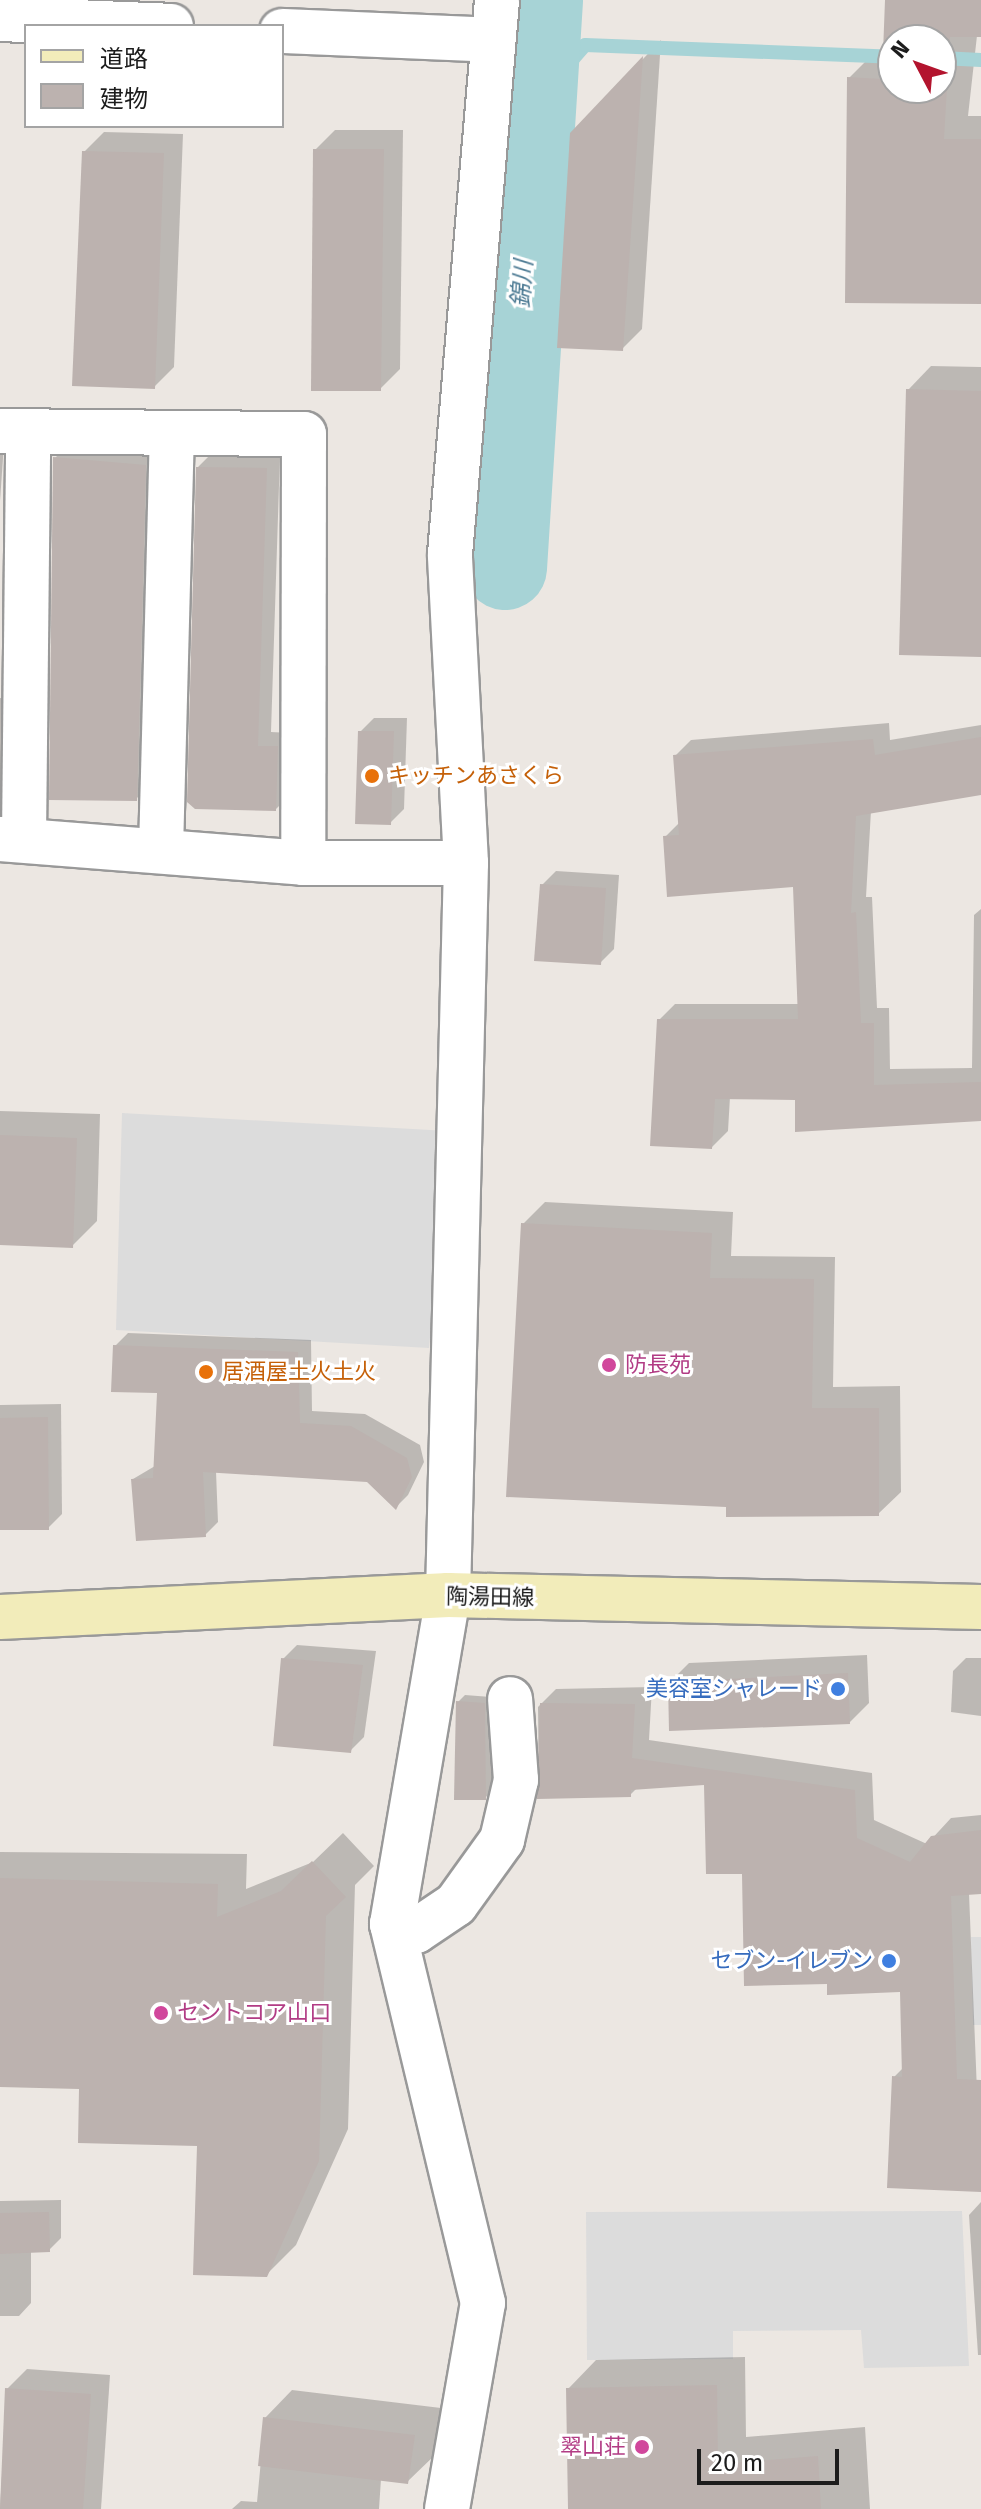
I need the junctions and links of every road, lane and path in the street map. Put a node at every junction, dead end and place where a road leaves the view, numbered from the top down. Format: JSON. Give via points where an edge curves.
{"nodes":[{"id":1,"x":0,"y":19,"type":"edge"},
{"id":2,"x":495,"y":20,"type":"edge"},
{"id":3,"x":122,"y":24,"type":"edge"},
{"id":4,"x":284,"y":31,"type":"edge"},
{"id":5,"x":14,"y":431,"type":"edge"},
{"id":6,"x":172,"y":435,"type":"junction"},
{"id":7,"x":12,"y":839,"type":"edge"},
{"id":8,"x":161,"y":850,"type":"junction"},
{"id":9,"x":303,"y":863,"type":"junction"},
{"id":10,"x":466,"y":863,"type":"junction"},
{"id":11,"x":448,"y":1595,"type":"junction"},
{"id":12,"x":981,"y":1607,"type":"edge"},
{"id":13,"x":0,"y":1617,"type":"edge"},
{"id":14,"x":510,"y":1699,"type":"dead end"},
{"id":15,"x":392,"y":1924,"type":"junction"},
{"id":16,"x":447,"y":2509,"type":"edge"}],
"edges":[{"from":1,"to":3,"type":"street"},
{"from":2,"to":4,"type":"street"},
{"from":2,"to":10,"type":"street","via":[[450,554]]},
{"from":5,"to":6,"type":"street"},
{"from":5,"to":7,"type":"street"},
{"from":6,"to":8,"type":"street"},
{"from":6,"to":9,"type":"street","via":[[304,434]]},
{"from":7,"to":8,"type":"street"},
{"from":8,"to":9,"type":"street"},
{"from":9,"to":10,"type":"street"},
{"from":10,"to":11,"type":"street"},
{"from":11,"to":12,"type":"main road","name":"陶湯田線"},
{"from":11,"to":13,"type":"main road","name":"陶湯田線"},
{"from":11,"to":15,"type":"street"},
{"from":14,"to":15,"type":"street","via":[[516,1780],[502,1840],[456,1904],[416,1931]]},
{"from":15,"to":16,"type":"street","via":[[483,2303]]}]}
